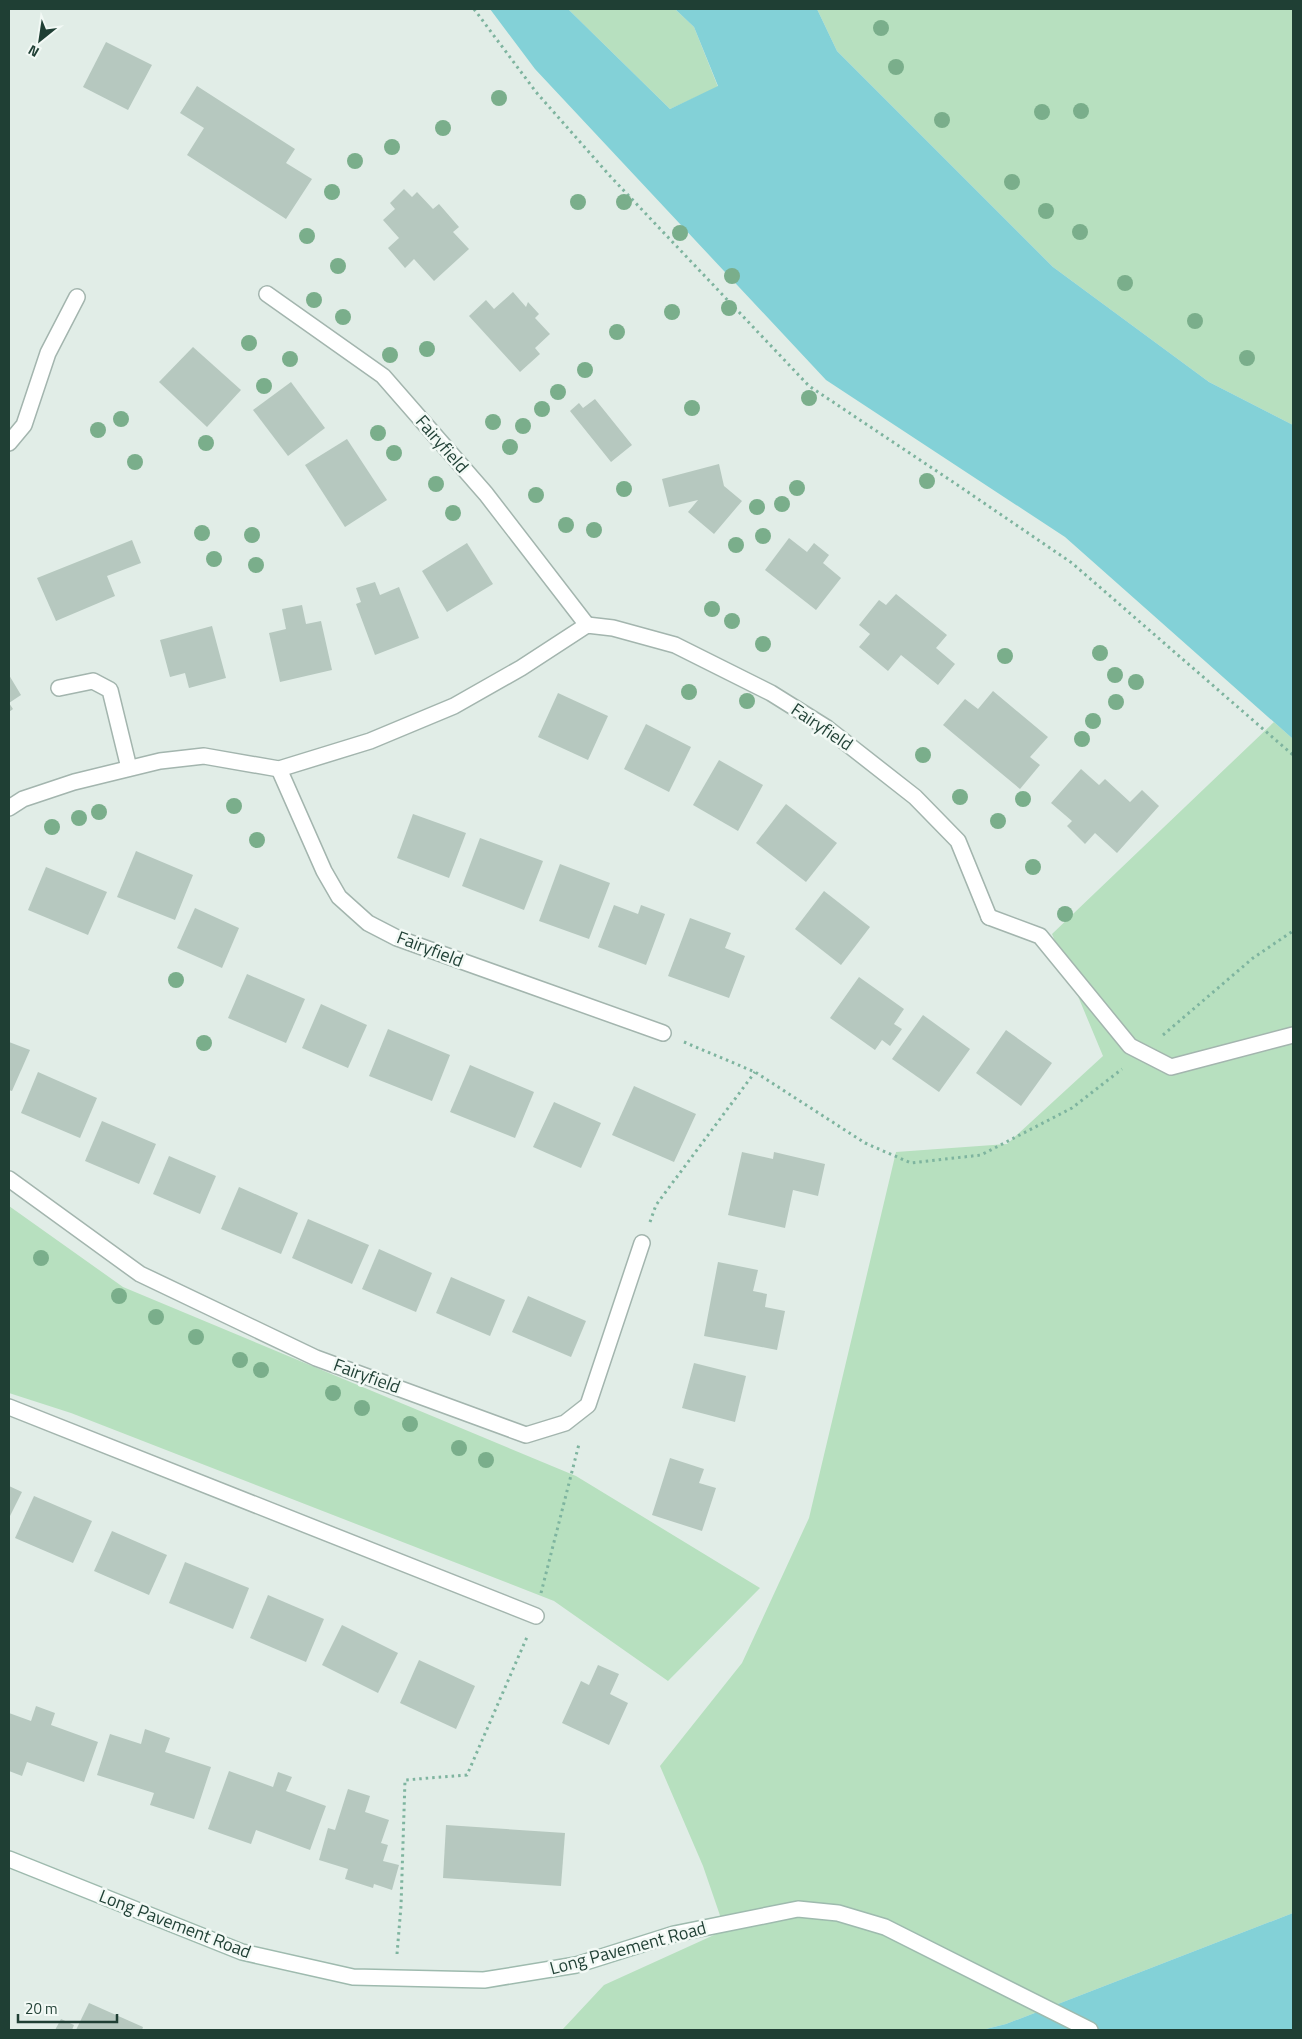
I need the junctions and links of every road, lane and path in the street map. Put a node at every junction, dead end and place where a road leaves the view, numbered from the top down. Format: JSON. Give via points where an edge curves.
{"nodes":[{"id":1,"x":474,"y":9,"type":"edge"},
{"id":2,"x":267,"y":294,"type":"dead end"},
{"id":3,"x":77,"y":297,"type":"dead end"},
{"id":4,"x":9,"y":443,"type":"edge"},
{"id":5,"x":586,"y":625,"type":"junction"},
{"id":6,"x":59,"y":688,"type":"dead end"},
{"id":7,"x":1293,"y":754,"type":"edge"},
{"id":8,"x":129,"y":768,"type":"junction"},
{"id":9,"x":279,"y":769,"type":"junction"},
{"id":10,"x":9,"y":808,"type":"edge"},
{"id":11,"x":1293,"y":931,"type":"edge"},
{"id":12,"x":663,"y":1033,"type":"joint"},
{"id":13,"x":1293,"y":1035,"type":"edge"},
{"id":14,"x":1142,"y":1053,"type":"junction"},
{"id":15,"x":755,"y":1072,"type":"junction"},
{"id":16,"x":9,"y":1179,"type":"edge"},
{"id":17,"x":642,"y":1243,"type":"joint"},
{"id":18,"x":588,"y":1405,"type":"junction"},
{"id":19,"x":9,"y":1407,"type":"edge"},
{"id":20,"x":536,"y":1616,"type":"junction"},
{"id":21,"x":9,"y":1859,"type":"edge"},
{"id":22,"x":398,"y":1942,"type":"dead end"},
{"id":23,"x":1090,"y":2030,"type":"edge"}],
"edges":[{"from":1,"to":7,"type":"path","via":[[542,99],[809,386],[1072,563]]},
{"from":2,"to":5,"type":"street","name":"Fairyfield","via":[[383,376],[486,494]]},
{"from":3,"to":4,"type":"street","via":[[48,353],[24,425]]},
{"from":5,"to":9,"type":"street","via":[[521,668],[454,706],[370,741]]},
{"from":5,"to":14,"type":"street","name":"Fairyfield","via":[[644,635],[676,645],[771,693],[827,728],[915,797],[958,841],[989,917],[1040,936],[1130,1046]]},
{"from":6,"to":8,"type":"street","via":[[93,680],[110,690]]},
{"from":8,"to":9,"type":"street","via":[[204,756]]},
{"from":8,"to":10,"type":"street","via":[[74,782]]},
{"from":9,"to":12,"type":"street","name":"Fairyfield","via":[[339,897],[368,923],[397,938]]},
{"from":11,"to":14,"type":"path","via":[[1254,958]]},
{"from":12,"to":15,"type":"path"},
{"from":13,"to":14,"type":"street","via":[[1172,1067]]},
{"from":14,"to":15,"type":"path","via":[[1072,1108],[980,1155],[911,1164],[865,1143]]},
{"from":15,"to":17,"type":"path","via":[[656,1205]]},
{"from":16,"to":18,"type":"street","name":"Fairyfield","via":[[140,1274],[316,1358],[526,1435],[565,1423]]},
{"from":17,"to":18,"type":"street"},
{"from":18,"to":20,"type":"path"},
{"from":19,"to":20,"type":"street"},
{"from":20,"to":22,"type":"path","via":[[467,1774],[405,1780]]},
{"from":21,"to":23,"type":"street","name":"Long Pavement Road","via":[[242,1952],[353,1977],[484,1980],[576,1965],[674,1934],[798,1909],[838,1913],[885,1927]]}]}
